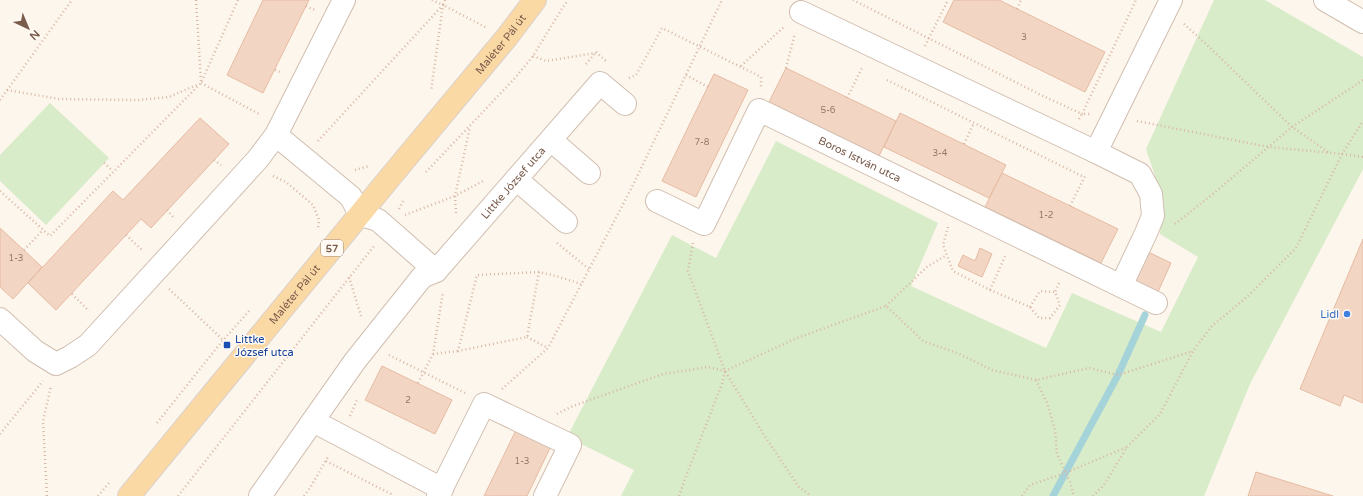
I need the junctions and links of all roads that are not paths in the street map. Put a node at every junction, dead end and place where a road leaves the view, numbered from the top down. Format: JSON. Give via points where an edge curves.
{"nodes":[{"id":1,"x":344,"y":0,"type":"edge"},
{"id":2,"x":535,"y":0,"type":"edge"},
{"id":3,"x":1325,"y":0,"type":"edge"},
{"id":4,"x":1169,"y":5,"type":"edge"},
{"id":5,"x":801,"y":12,"type":"road end"},
{"id":6,"x":1363,"y":22,"type":"edge"},
{"id":7,"x":625,"y":104,"type":"dead end"},
{"id":8,"x":276,"y":135,"type":"junction"},
{"id":9,"x":551,"y":140,"type":"junction"},
{"id":10,"x":1096,"y":152,"type":"junction"},
{"id":11,"x":589,"y":173,"type":"dead end"},
{"id":12,"x":516,"y":179,"type":"junction"},
{"id":13,"x":657,"y":201,"type":"dead end"},
{"id":14,"x":360,"y":215,"type":"junction"},
{"id":15,"x":566,"y":222,"type":"dead end"},
{"id":16,"x":448,"y":258,"type":"junction"},
{"id":17,"x":0,"y":319,"type":"edge"},
{"id":18,"x":313,"y":421,"type":"junction"},
{"id":19,"x":440,"y":492,"type":"edge"},
{"id":20,"x":129,"y":496,"type":"edge"},
{"id":21,"x":260,"y":496,"type":"edge"},
{"id":22,"x":545,"y":496,"type":"edge"}],
"edges":[{"from":1,"to":8,"type":"street"},
{"from":2,"to":14,"type":"main road","name":"Maléter Pál út","number":"57"},
{"from":3,"to":6,"type":"street"},
{"from":4,"to":10,"type":"street"},
{"from":5,"to":10,"type":"street","name":"Boros István utca"},
{"from":7,"to":9,"type":"street","name":"Littke József utca","via":[[600,83]]},
{"from":8,"to":14,"type":"street","via":[[351,197]]},
{"from":8,"to":17,"type":"street","via":[[257,160],[150,264],[88,345],[70,357],[51,361],[35,351]]},
{"from":9,"to":11,"type":"street"},
{"from":9,"to":12,"type":"street","name":"Littke József utca"},
{"from":10,"to":13,"type":"street","name":"Boros István utca","via":[[1140,174],[1151,194],[1152,216],[1146,233],[1140,293],[760,110],[704,224]]},
{"from":12,"to":15,"type":"street"},
{"from":12,"to":16,"type":"street","name":"Littke József utca"},
{"from":14,"to":16,"type":"street","via":[[393,223]]},
{"from":14,"to":20,"type":"main road","name":"Maléter Pál út","number":"57"},
{"from":16,"to":18,"type":"street","name":"Littke József utca","via":[[422,278],[378,348],[355,361]]},
{"from":18,"to":19,"type":"street"},
{"from":18,"to":21,"type":"street","name":"Littke József utca"},
{"from":19,"to":22,"type":"street","via":[[484,404],[570,446]]}]}
